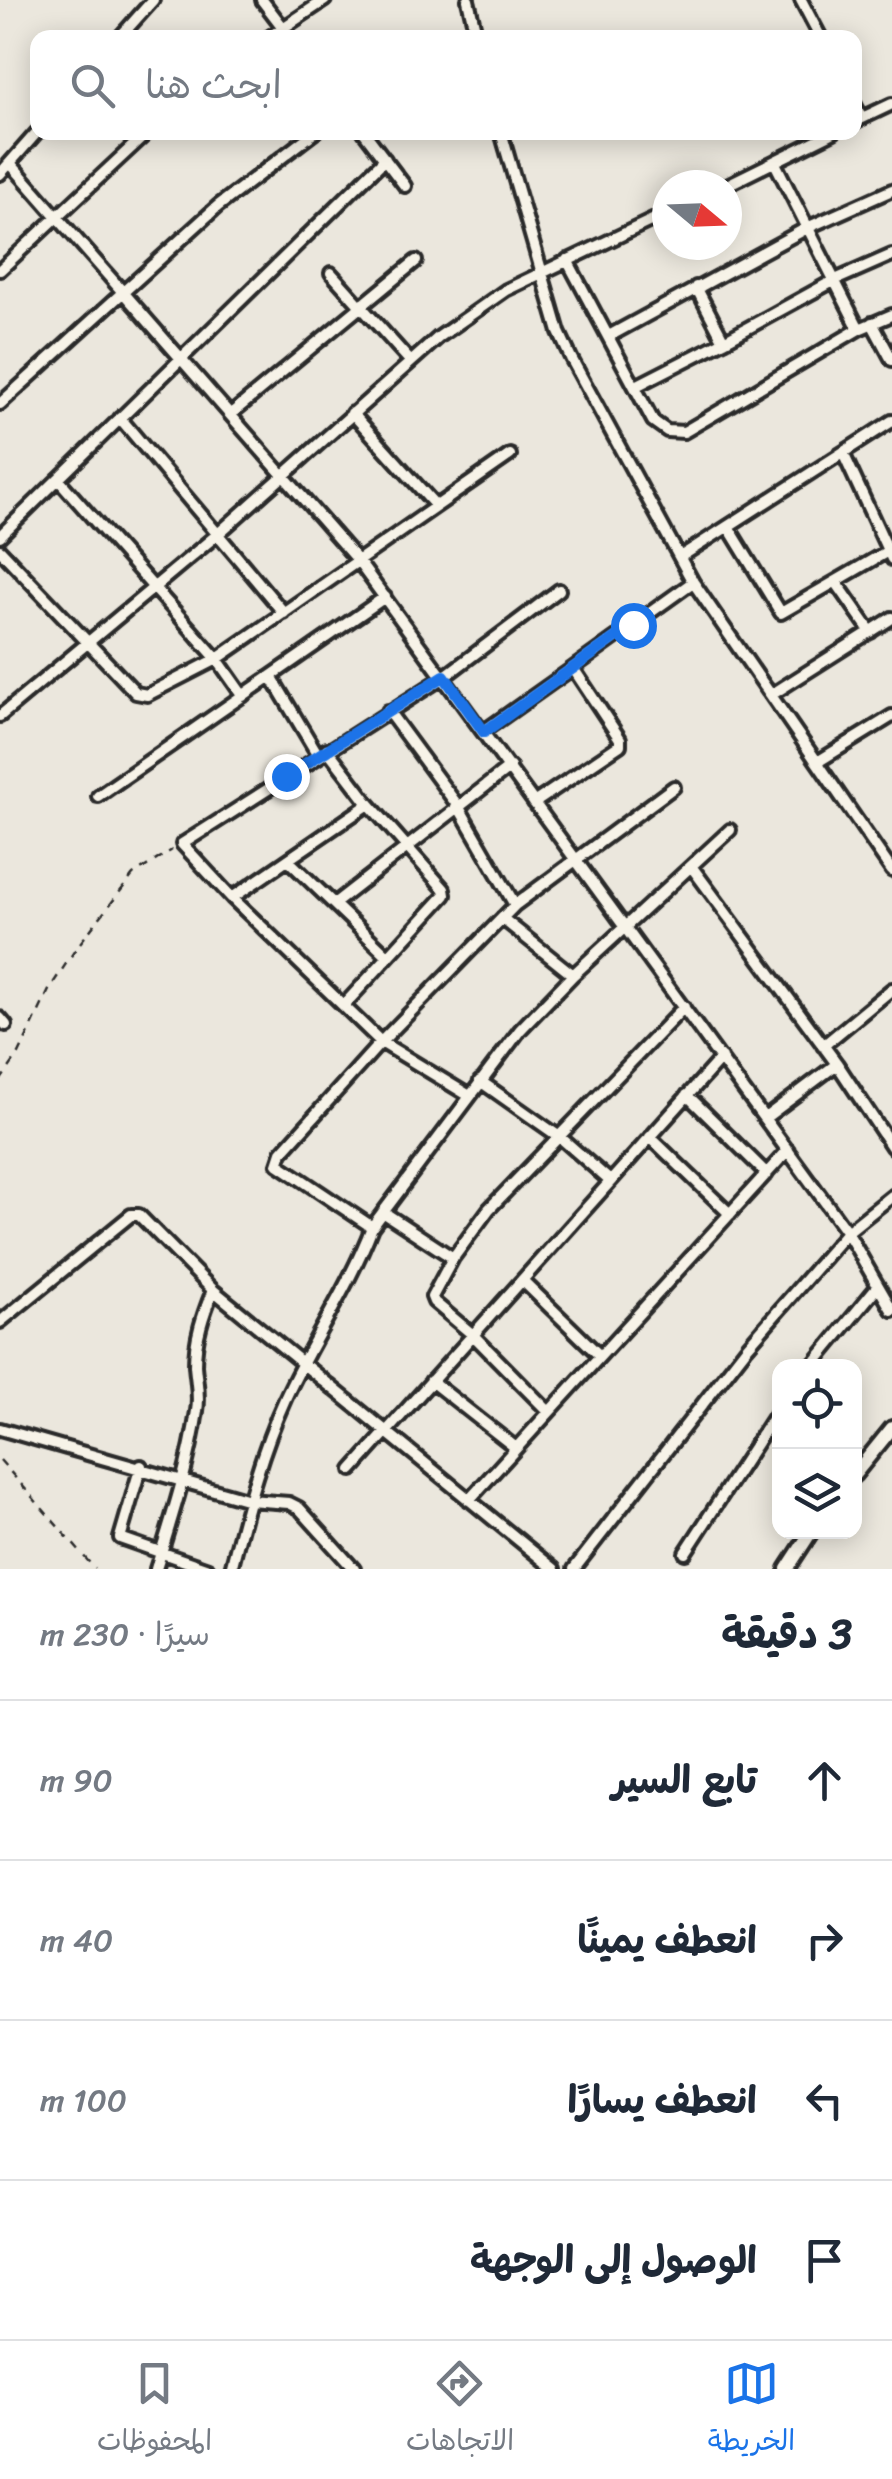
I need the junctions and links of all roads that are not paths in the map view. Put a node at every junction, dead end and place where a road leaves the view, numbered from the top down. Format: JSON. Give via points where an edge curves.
{"nodes":[{"id":1,"x":153,"y":0,"type":"edge"},
{"id":2,"x":326,"y":0,"type":"edge"},
{"id":3,"x":468,"y":0,"type":"edge"},
{"id":4,"x":802,"y":0,"type":"edge"},
{"id":5,"x":264,"y":1,"type":"edge"},
{"id":6,"x":283,"y":27,"type":"junction"},
{"id":7,"x":127,"y":30,"type":"edge"},
{"id":8,"x":279,"y":30,"type":"edge"},
{"id":9,"x":285,"y":30,"type":"edge"},
{"id":10,"x":475,"y":30,"type":"edge"},
{"id":11,"x":817,"y":30,"type":"edge"},
{"id":12,"x":892,"y":104,"type":"edge"},
{"id":13,"x":862,"y":118,"type":"edge"},
{"id":14,"x":30,"y":140,"type":"edge"},
{"id":15,"x":139,"y":140,"type":"edge"},
{"id":16,"x":305,"y":140,"type":"edge"},
{"id":17,"x":370,"y":140,"type":"edge"},
{"id":18,"x":503,"y":140,"type":"edge"},
{"id":19,"x":819,"y":140,"type":"edge"},
{"id":20,"x":385,"y":159,"type":"junction"},
{"id":21,"x":10,"y":163,"type":"junction"},
{"id":22,"x":774,"y":163,"type":"junction"},
{"id":23,"x":0,"y":174,"type":"edge"},
{"id":24,"x":742,"y":178,"type":"edge"},
{"id":25,"x":406,"y":186,"type":"dead end"},
{"id":26,"x":892,"y":190,"type":"edge"},
{"id":27,"x":56,"y":216,"type":"junction"},
{"id":28,"x":652,"y":220,"type":"edge"},
{"id":29,"x":809,"y":227,"type":"junction"},
{"id":30,"x":892,"y":254,"type":"edge"},
{"id":31,"x":416,"y":260,"type":"dead end"},
{"id":32,"x":567,"y":260,"type":"junction"},
{"id":33,"x":0,"y":270,"type":"edge"},
{"id":34,"x":542,"y":272,"type":"junction"},
{"id":35,"x":331,"y":273,"type":"dead end"},
{"id":36,"x":834,"y":280,"type":"junction"},
{"id":37,"x":696,"y":287,"type":"junction"},
{"id":38,"x":124,"y":290,"type":"junction"},
{"id":39,"x":361,"y":305,"type":"junction"},
{"id":40,"x":892,"y":315,"type":"edge"},
{"id":41,"x":872,"y":323,"type":"junction"},
{"id":42,"x":859,"y":329,"type":"junction"},
{"id":43,"x":609,"y":336,"type":"junction"},
{"id":44,"x":724,"y":341,"type":"junction"},
{"id":45,"x":183,"y":357,"type":"junction"},
{"id":46,"x":892,"y":360,"type":"edge"},
{"id":47,"x":410,"y":361,"type":"junction"},
{"id":48,"x":636,"y":386,"type":"junction"},
{"id":49,"x":0,"y":404,"type":"edge"},
{"id":50,"x":352,"y":413,"type":"junction"},
{"id":51,"x":232,"y":414,"type":"junction"},
{"id":52,"x":120,"y":418,"type":"junction"},
{"id":53,"x":892,"y":421,"type":"edge"},
{"id":54,"x":843,"y":453,"type":"junction"},
{"id":55,"x":510,"y":454,"type":"dead end"},
{"id":56,"x":282,"y":474,"type":"junction"},
{"id":57,"x":58,"y":479,"type":"junction"},
{"id":58,"x":436,"y":506,"type":"junction"},
{"id":59,"x":729,"y":528,"type":"junction"},
{"id":60,"x":219,"y":533,"type":"junction"},
{"id":61,"x":0,"y":536,"type":"edge"},
{"id":62,"x":0,"y":550,"type":"edge"},
{"id":63,"x":890,"y":555,"type":"edge"},
{"id":64,"x":680,"y":557,"type":"junction"},
{"id":65,"x":358,"y":561,"type":"junction"},
{"id":66,"x":693,"y":582,"type":"junction"},
{"id":67,"x":836,"y":582,"type":"junction"},
{"id":68,"x":154,"y":586,"type":"junction"},
{"id":69,"x":559,"y":590,"type":"dead end"},
{"id":70,"x":385,"y":597,"type":"junction"},
{"id":71,"x":284,"y":613,"type":"junction"},
{"id":72,"x":892,"y":618,"type":"edge"},
{"id":73,"x":871,"y":632,"type":"junction"},
{"id":74,"x":89,"y":643,"type":"junction"},
{"id":75,"x":217,"y":659,"type":"junction"},
{"id":76,"x":573,"y":668,"type":"junction"},
{"id":77,"x":271,"y":676,"type":"junction"},
{"id":78,"x":444,"y":676,"type":"junction"},
{"id":79,"x":771,"y":695,"type":"junction"},
{"id":80,"x":243,"y":696,"type":"junction"},
{"id":81,"x":388,"y":711,"type":"junction"},
{"id":82,"x":0,"y":716,"type":"edge"},
{"id":83,"x":892,"y":716,"type":"edge"},
{"id":84,"x":484,"y":732,"type":"junction"},
{"id":85,"x":323,"y":752,"type":"junction"},
{"id":86,"x":819,"y":761,"type":"junction"},
{"id":87,"x":510,"y":767,"type":"junction"},
{"id":88,"x":674,"y":788,"type":"dead end"},
{"id":89,"x":98,"y":796,"type":"dead end"},
{"id":90,"x":534,"y":803,"type":"junction"},
{"id":91,"x":368,"y":804,"type":"junction"},
{"id":92,"x":458,"y":806,"type":"junction"},
{"id":93,"x":730,"y":830,"type":"dead end"},
{"id":94,"x":405,"y":847,"type":"junction"},
{"id":95,"x":574,"y":859,"type":"junction"},
{"id":96,"x":289,"y":862,"type":"junction"},
{"id":97,"x":691,"y":866,"type":"junction"},
{"id":98,"x":892,"y":871,"type":"edge"},
{"id":99,"x":232,"y":898,"type":"junction"},
{"id":100,"x":334,"y":904,"type":"junction"},
{"id":101,"x":515,"y":905,"type":"junction"},
{"id":102,"x":502,"y":919,"type":"junction"},
{"id":103,"x":625,"y":926,"type":"junction"},
{"id":104,"x":388,"y":956,"type":"junction"},
{"id":105,"x":573,"y":975,"type":"junction"},
{"id":106,"x":892,"y":990,"type":"edge"},
{"id":107,"x":344,"y":1005,"type":"junction"},
{"id":108,"x":684,"y":1008,"type":"junction"},
{"id":109,"x":382,"y":1042,"type":"junction"},
{"id":110,"x":823,"y":1046,"type":"junction"},
{"id":111,"x":721,"y":1058,"type":"junction"},
{"id":112,"x":836,"y":1064,"type":"junction"},
{"id":113,"x":480,"y":1081,"type":"junction"},
{"id":114,"x":687,"y":1095,"type":"junction"},
{"id":115,"x":468,"y":1096,"type":"junction"},
{"id":116,"x":765,"y":1118,"type":"junction"},
{"id":117,"x":650,"y":1137,"type":"junction"},
{"id":118,"x":561,"y":1138,"type":"junction"},
{"id":119,"x":892,"y":1147,"type":"edge"},
{"id":120,"x":788,"y":1150,"type":"junction"},
{"id":121,"x":766,"y":1174,"type":"junction"},
{"id":122,"x":610,"y":1181,"type":"junction"},
{"id":123,"x":892,"y":1196,"type":"edge"},
{"id":124,"x":383,"y":1212,"type":"junction"},
{"id":125,"x":730,"y":1214,"type":"junction"},
{"id":126,"x":372,"y":1227,"type":"junction"},
{"id":127,"x":847,"y":1232,"type":"junction"},
{"id":128,"x":454,"y":1258,"type":"junction"},
{"id":129,"x":522,"y":1280,"type":"junction"},
{"id":130,"x":877,"y":1287,"type":"junction"},
{"id":131,"x":213,"y":1290,"type":"junction"},
{"id":132,"x":892,"y":1310,"type":"edge"},
{"id":133,"x":0,"y":1322,"type":"edge"},
{"id":134,"x":473,"y":1335,"type":"junction"},
{"id":135,"x":600,"y":1356,"type":"junction"},
{"id":136,"x":818,"y":1359,"type":"edge"},
{"id":137,"x":303,"y":1362,"type":"junction"},
{"id":138,"x":432,"y":1382,"type":"junction"},
{"id":139,"x":549,"y":1412,"type":"junction"},
{"id":140,"x":772,"y":1419,"type":"edge"},
{"id":141,"x":0,"y":1428,"type":"edge"},
{"id":142,"x":892,"y":1428,"type":"edge"},
{"id":143,"x":386,"y":1432,"type":"junction"},
{"id":144,"x":516,"y":1448,"type":"junction"},
{"id":145,"x":862,"y":1465,"type":"edge"},
{"id":146,"x":140,"y":1466,"type":"junction"},
{"id":147,"x":352,"y":1470,"type":"dead end"},
{"id":148,"x":184,"y":1479,"type":"junction"},
{"id":149,"x":249,"y":1500,"type":"junction"},
{"id":150,"x":469,"y":1500,"type":"junction"},
{"id":151,"x":807,"y":1539,"type":"edge"},
{"id":152,"x":685,"y":1553,"type":"dead end"},
{"id":153,"x":161,"y":1554,"type":"junction"},
{"id":154,"x":790,"y":1568,"type":"edge"},
{"id":155,"x":156,"y":1569,"type":"edge"},
{"id":156,"x":208,"y":1569,"type":"edge"},
{"id":157,"x":231,"y":1569,"type":"edge"},
{"id":158,"x":354,"y":1569,"type":"edge"},
{"id":159,"x":554,"y":1569,"type":"edge"},
{"id":160,"x":574,"y":1569,"type":"edge"}],
"edges":[{"from":1,"to":7,"type":"street"},
{"from":2,"to":6,"type":"street"},
{"from":3,"to":10,"type":"street"},
{"from":4,"to":11,"type":"street"},
{"from":5,"to":6,"type":"street"},
{"from":6,"to":8,"type":"street"},
{"from":6,"to":9,"type":"street"},
{"from":12,"to":13,"type":"street"},
{"from":14,"to":21,"type":"street"},
{"from":15,"to":27,"type":"street"},
{"from":16,"to":38,"type":"street"},
{"from":17,"to":20,"type":"street"},
{"from":18,"to":34,"type":"street"},
{"from":19,"to":22,"type":"street"},
{"from":20,"to":25,"type":"street"},
{"from":20,"to":45,"type":"street"},
{"from":21,"to":23,"type":"street"},
{"from":21,"to":27,"type":"street"},
{"from":22,"to":24,"type":"street"},
{"from":22,"to":29,"type":"street"},
{"from":26,"to":29,"type":"street"},
{"from":27,"to":33,"type":"street"},
{"from":27,"to":38,"type":"street"},
{"from":28,"to":32,"type":"street"},
{"from":29,"to":36,"type":"street"},
{"from":29,"to":37,"type":"street"},
{"from":30,"to":36,"type":"street"},
{"from":31,"to":39,"type":"street"},
{"from":32,"to":34,"type":"street"},
{"from":32,"to":43,"type":"street"},
{"from":34,"to":47,"type":"street"},
{"from":34,"to":64,"type":"street","via":[[570,358]]},
{"from":35,"to":39,"type":"street"},
{"from":36,"to":42,"type":"street"},
{"from":36,"to":44,"type":"street"},
{"from":37,"to":43,"type":"street"},
{"from":37,"to":44,"type":"street"},
{"from":38,"to":45,"type":"street"},
{"from":38,"to":49,"type":"street"},
{"from":39,"to":47,"type":"street"},
{"from":39,"to":51,"type":"street"},
{"from":40,"to":41,"type":"street"},
{"from":41,"to":42,"type":"street"},
{"from":41,"to":46,"type":"street"},
{"from":42,"to":48,"type":"street","via":[[684,432],[652,422]]},
{"from":43,"to":48,"type":"street"},
{"from":44,"to":48,"type":"street"},
{"from":45,"to":51,"type":"street"},
{"from":45,"to":52,"type":"street"},
{"from":47,"to":50,"type":"street"},
{"from":50,"to":56,"type":"street"},
{"from":50,"to":58,"type":"street"},
{"from":51,"to":56,"type":"street"},
{"from":52,"to":57,"type":"street"},
{"from":52,"to":60,"type":"street"},
{"from":53,"to":54,"type":"street"},
{"from":54,"to":59,"type":"street"},
{"from":54,"to":63,"type":"street"},
{"from":55,"to":58,"type":"street"},
{"from":56,"to":60,"type":"street"},
{"from":56,"to":65,"type":"street"},
{"from":57,"to":61,"type":"street"},
{"from":57,"to":68,"type":"street"},
{"from":58,"to":65,"type":"street"},
{"from":59,"to":64,"type":"street"},
{"from":59,"to":67,"type":"street","via":[[779,612]]},
{"from":60,"to":68,"type":"street"},
{"from":60,"to":71,"type":"street"},
{"from":62,"to":74,"type":"street"},
{"from":63,"to":67,"type":"street"},
{"from":64,"to":66,"type":"street"},
{"from":65,"to":70,"type":"street"},
{"from":65,"to":71,"type":"street"},
{"from":66,"to":76,"type":"street"},
{"from":66,"to":79,"type":"street"},
{"from":67,"to":73,"type":"street"},
{"from":68,"to":74,"type":"street"},
{"from":68,"to":75,"type":"street"},
{"from":69,"to":78,"type":"street"},
{"from":70,"to":77,"type":"street"},
{"from":70,"to":78,"type":"street"},
{"from":71,"to":75,"type":"street"},
{"from":72,"to":73,"type":"street"},
{"from":73,"to":79,"type":"street"},
{"from":74,"to":75,"type":"street","via":[[144,696]]},
{"from":74,"to":82,"type":"street"},
{"from":75,"to":80,"type":"street"},
{"from":76,"to":84,"type":"street"},
{"from":76,"to":90,"type":"street","via":[[620,745]]},
{"from":77,"to":80,"type":"street"},
{"from":77,"to":85,"type":"street"},
{"from":78,"to":81,"type":"street"},
{"from":78,"to":84,"type":"street"},
{"from":79,"to":86,"type":"street"},
{"from":80,"to":89,"type":"street"},
{"from":81,"to":85,"type":"street"},
{"from":81,"to":92,"type":"street"},
{"from":83,"to":86,"type":"street"},
{"from":84,"to":87,"type":"street"},
{"from":85,"to":91,"type":"street"},
{"from":85,"to":99,"type":"street","via":[[182,844]]},
{"from":86,"to":98,"type":"street"},
{"from":87,"to":90,"type":"street"},
{"from":87,"to":92,"type":"street"},
{"from":88,"to":95,"type":"street"},
{"from":90,"to":95,"type":"street"},
{"from":91,"to":94,"type":"street"},
{"from":91,"to":96,"type":"street"},
{"from":92,"to":94,"type":"street"},
{"from":92,"to":101,"type":"street"},
{"from":93,"to":97,"type":"street"},
{"from":94,"to":100,"type":"street"},
{"from":94,"to":104,"type":"street","via":[[445,895]]},
{"from":95,"to":101,"type":"street"},
{"from":95,"to":103,"type":"street"},
{"from":96,"to":99,"type":"street"},
{"from":96,"to":100,"type":"street"},
{"from":97,"to":103,"type":"street"},
{"from":97,"to":110,"type":"street"},
{"from":99,"to":107,"type":"street"},
{"from":100,"to":104,"type":"street"},
{"from":101,"to":102,"type":"street"},
{"from":102,"to":105,"type":"street"},
{"from":102,"to":109,"type":"street"},
{"from":103,"to":105,"type":"street"},
{"from":103,"to":108,"type":"street"},
{"from":104,"to":107,"type":"street"},
{"from":105,"to":113,"type":"street"},
{"from":106,"to":110,"type":"street"},
{"from":107,"to":109,"type":"street"},
{"from":108,"to":111,"type":"street"},
{"from":108,"to":118,"type":"street"},
{"from":109,"to":115,"type":"street"},
{"from":109,"to":126,"type":"street","via":[[278,1160]]},
{"from":110,"to":112,"type":"street"},
{"from":111,"to":114,"type":"street"},
{"from":111,"to":116,"type":"street"},
{"from":112,"to":116,"type":"street"},
{"from":112,"to":119,"type":"street"},
{"from":113,"to":115,"type":"street"},
{"from":113,"to":118,"type":"street"},
{"from":114,"to":117,"type":"street"},
{"from":114,"to":121,"type":"street"},
{"from":115,"to":124,"type":"street"},
{"from":116,"to":120,"type":"street"},
{"from":117,"to":122,"type":"street"},
{"from":117,"to":125,"type":"street"},
{"from":118,"to":122,"type":"street"},
{"from":118,"to":128,"type":"street","via":[[490,1208]]},
{"from":120,"to":121,"type":"street"},
{"from":120,"to":127,"type":"street"},
{"from":121,"to":125,"type":"street"},
{"from":122,"to":129,"type":"street"},
{"from":123,"to":127,"type":"street"},
{"from":124,"to":126,"type":"street"},
{"from":124,"to":128,"type":"street"},
{"from":125,"to":135,"type":"street"},
{"from":126,"to":137,"type":"street"},
{"from":127,"to":130,"type":"street"},
{"from":127,"to":160,"type":"street","via":[[694,1412]]},
{"from":128,"to":134,"type":"street","via":[[432,1297]]},
{"from":129,"to":134,"type":"street"},
{"from":129,"to":135,"type":"street"},
{"from":130,"to":132,"type":"street"},
{"from":130,"to":136,"type":"street"},
{"from":131,"to":133,"type":"street","via":[[135,1214]]},
{"from":131,"to":137,"type":"street"},
{"from":131,"to":148,"type":"street","via":[[196,1341],[200,1390]]},
{"from":134,"to":138,"type":"street"},
{"from":134,"to":139,"type":"street"},
{"from":135,"to":139,"type":"street"},
{"from":137,"to":143,"type":"street"},
{"from":137,"to":149,"type":"street","via":[[264,1446]]},
{"from":138,"to":143,"type":"street"},
{"from":138,"to":144,"type":"street"},
{"from":139,"to":144,"type":"street"},
{"from":140,"to":152,"type":"street"},
{"from":141,"to":146,"type":"street"},
{"from":142,"to":145,"type":"street"},
{"from":143,"to":147,"type":"street"},
{"from":143,"to":150,"type":"street"},
{"from":144,"to":150,"type":"street"},
{"from":146,"to":148,"type":"street"},
{"from":146,"to":153,"type":"street","via":[[119,1536]]},
{"from":148,"to":149,"type":"street"},
{"from":148,"to":153,"type":"street"},
{"from":149,"to":157,"type":"street"},
{"from":149,"to":158,"type":"street","via":[[300,1508]]},
{"from":150,"to":159,"type":"street"},
{"from":151,"to":154,"type":"street"},
{"from":153,"to":155,"type":"street"},
{"from":153,"to":156,"type":"street"}]}
